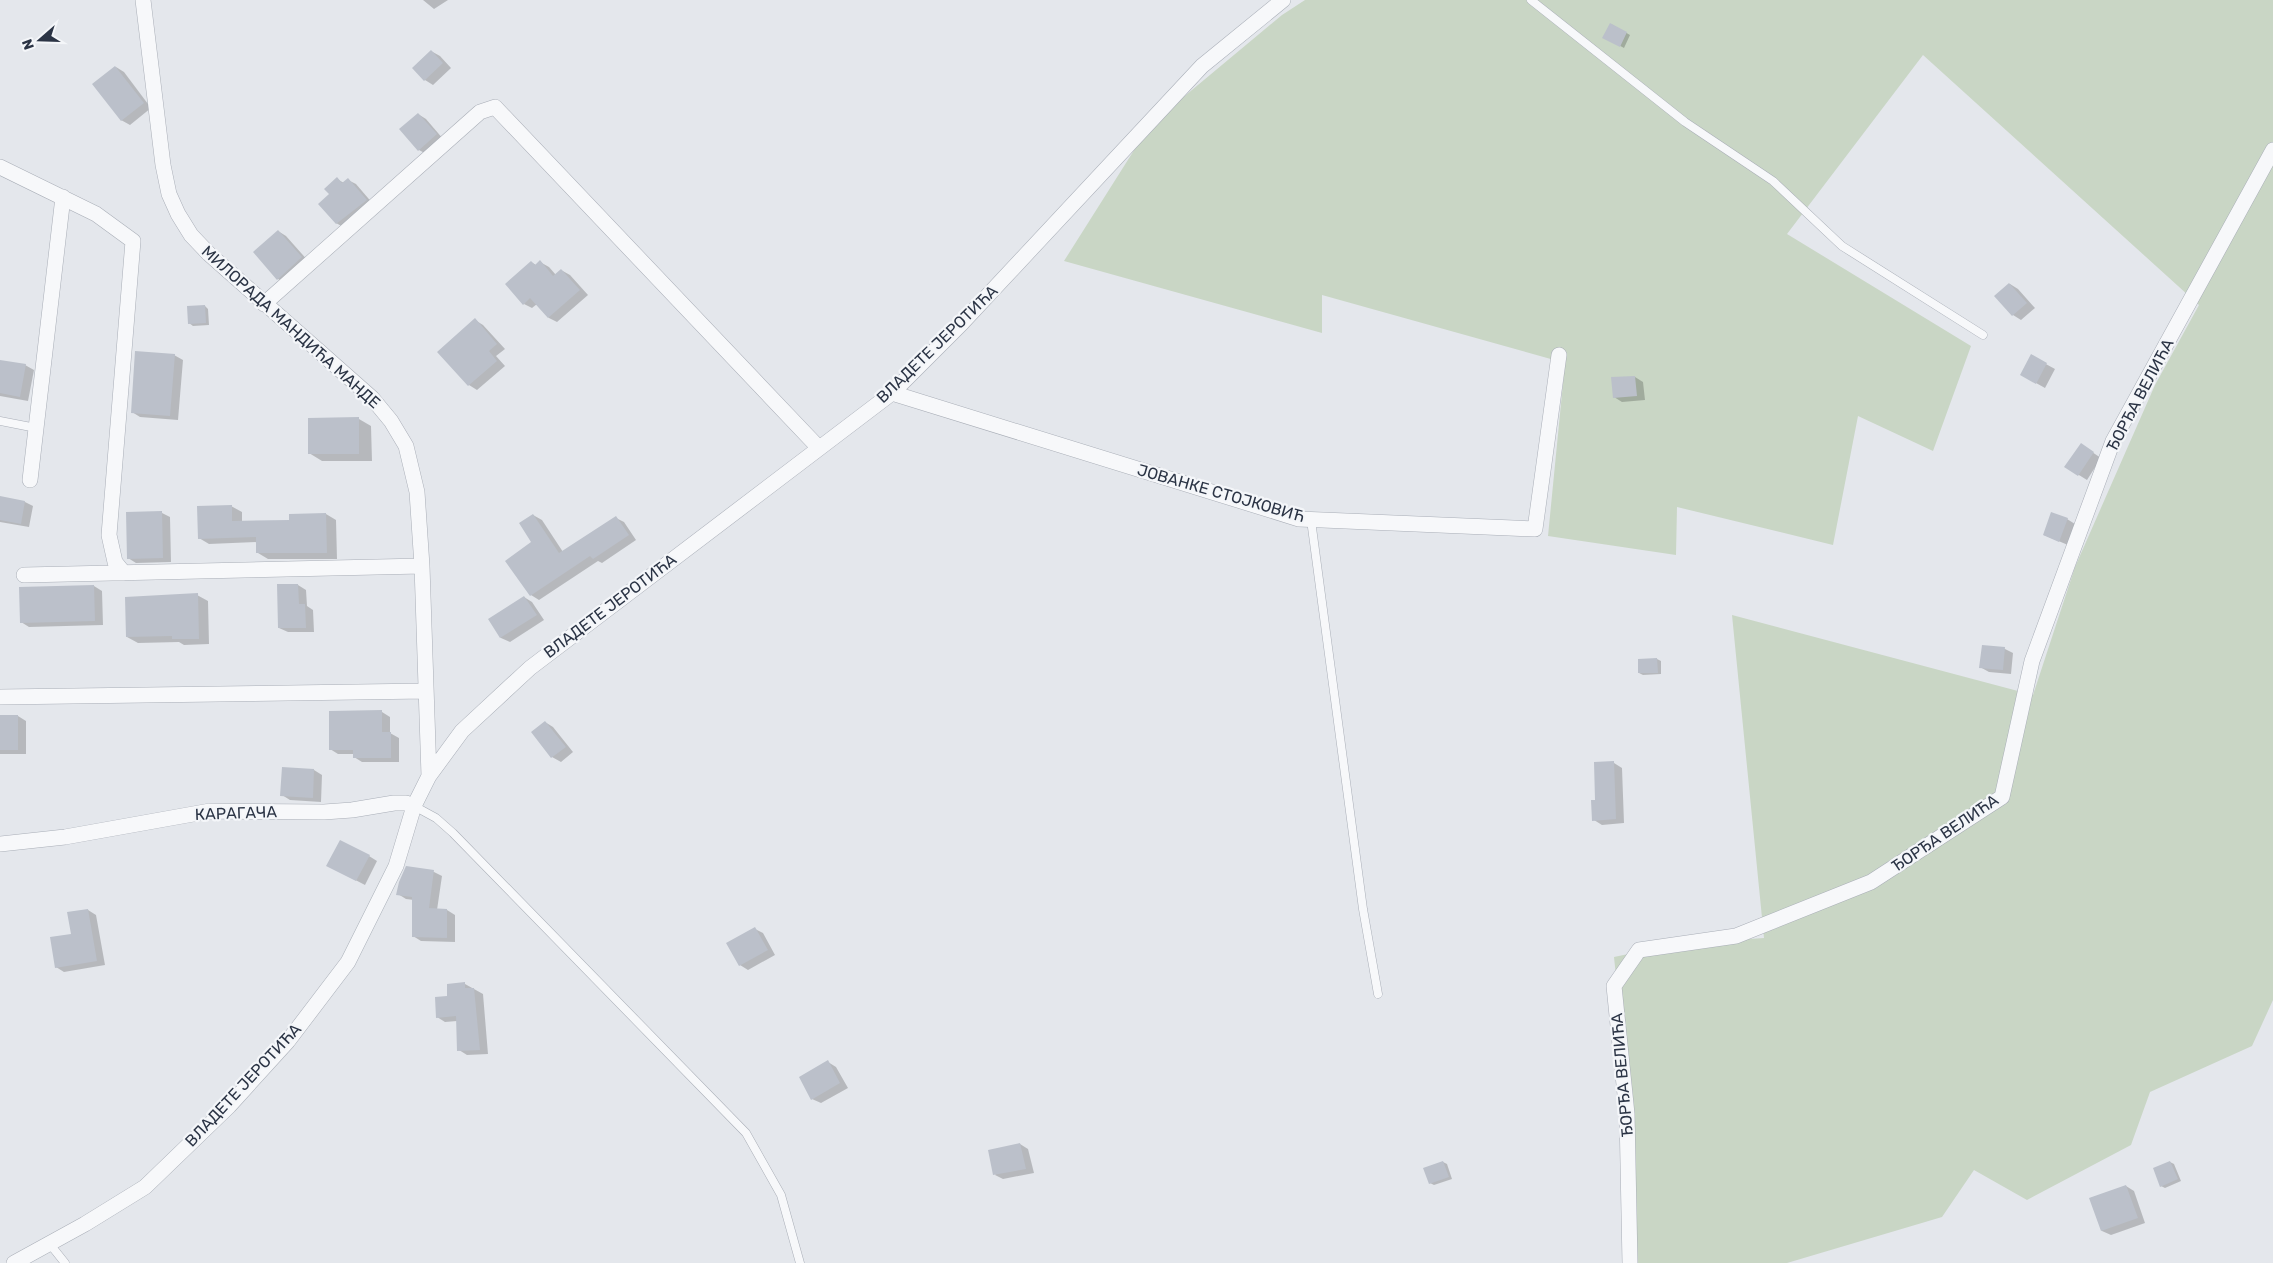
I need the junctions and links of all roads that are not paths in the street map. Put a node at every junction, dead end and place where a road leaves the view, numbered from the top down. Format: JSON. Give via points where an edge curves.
{"nodes":[{"id":1,"x":143,"y":0,"type":"edge"},
{"id":2,"x":1283,"y":0,"type":"edge"},
{"id":3,"x":1531,"y":0,"type":"edge"},
{"id":4,"x":2273,"y":150,"type":"edge"},
{"id":5,"x":0,"y":167,"type":"edge"},
{"id":6,"x":63,"y":197,"type":"junction"},
{"id":7,"x":264,"y":304,"type":"junction"},
{"id":8,"x":1984,"y":335,"type":"dead end"},
{"id":9,"x":1559,"y":355,"type":"dead end"},
{"id":10,"x":892,"y":392,"type":"junction"},
{"id":11,"x":0,"y":420,"type":"edge"},
{"id":12,"x":36,"y":428,"type":"junction"},
{"id":13,"x":818,"y":447,"type":"junction"},
{"id":14,"x":30,"y":480,"type":"dead end"},
{"id":15,"x":1311,"y":520,"type":"junction"},
{"id":16,"x":422,"y":566,"type":"junction"},
{"id":17,"x":124,"y":573,"type":"junction"},
{"id":18,"x":24,"y":575,"type":"dead end"},
{"id":19,"x":426,"y":691,"type":"junction"},
{"id":20,"x":0,"y":697,"type":"edge"},
{"id":21,"x":429,"y":776,"type":"junction"},
{"id":22,"x":414,"y":806,"type":"junction"},
{"id":23,"x":0,"y":844,"type":"edge"},
{"id":24,"x":1378,"y":994,"type":"dead end"},
{"id":25,"x":49,"y":1243,"type":"junction"},
{"id":26,"x":14,"y":1263,"type":"edge"},
{"id":27,"x":65,"y":1263,"type":"edge"},
{"id":28,"x":800,"y":1263,"type":"edge"},
{"id":29,"x":1630,"y":1263,"type":"edge"}],
"edges":[{"from":1,"to":7,"type":"street","name":"МИЛОРАДА МАНДИЋА МАНДЕ","via":[[169,194],[192,235]]},
{"from":2,"to":10,"type":"street","name":"ВЛАДЕТЕ ЈЕРОТИЋА","via":[[1202,66],[962,323]]},
{"from":3,"to":8,"type":"lane","via":[[1686,122],[1774,182],[1842,246]]},
{"from":4,"to":29,"type":"street","name":"ЂОРЂА ВЕЛИЋА","via":[[2113,441],[2032,662],[2002,797],[1871,882],[1736,936],[1639,950],[1614,986],[1627,1114]]},
{"from":5,"to":6,"type":"street"},
{"from":6,"to":12,"type":"street"},
{"from":6,"to":17,"type":"street","via":[[96,214],[133,241],[109,535],[116,562]]},
{"from":7,"to":13,"type":"street","via":[[480,112],[495,108]]},
{"from":7,"to":16,"type":"street","name":"МИЛОРАДА МАНДИЋА МАНДЕ","via":[[372,398],[396,429],[413,468]]},
{"from":9,"to":15,"type":"street","name":"ЈОВАНКЕ СТОЈКОВИЋ","via":[[1535,529]]},
{"from":10,"to":13,"type":"street","name":"ВЛАДЕТЕ ЈЕРОТИЋА"},
{"from":10,"to":15,"type":"street","name":"ЈОВАНКЕ СТОЈКОВИЋ","via":[[1298,519]]},
{"from":11,"to":12,"type":"lane"},
{"from":12,"to":14,"type":"street"},
{"from":13,"to":21,"type":"street","name":"ВЛАДЕТЕ ЈЕРОТИЋА","via":[[530,668],[462,731]]},
{"from":15,"to":24,"type":"lane","via":[[1363,909]]},
{"from":16,"to":17,"type":"street"},
{"from":16,"to":19,"type":"street","name":"МИЛОРАДА МАНДИЋА МАНДЕ"},
{"from":17,"to":18,"type":"street"},
{"from":19,"to":20,"type":"street"},
{"from":19,"to":21,"type":"street","name":"МИЛОРАДА МАНДИЋА МАНДЕ"},
{"from":21,"to":22,"type":"street","name":"ВЛАДЕТЕ ЈЕРОТИЋА"},
{"from":22,"to":23,"type":"street","name":"КАРАГАЧА","via":[[394,802],[324,812],[210,811],[65,837]]},
{"from":22,"to":25,"type":"street","name":"ВЛАДЕТЕ ЈЕРОТИЋА","via":[[396,866],[348,962],[288,1041],[229,1106],[145,1187]]},
{"from":22,"to":28,"type":"lane","via":[[436,818],[453,833],[746,1132],[781,1195]]},
{"from":25,"to":26,"type":"street","name":"ВЛАДЕТЕ ЈЕРОТИЋА"},
{"from":25,"to":27,"type":"lane"}]}
